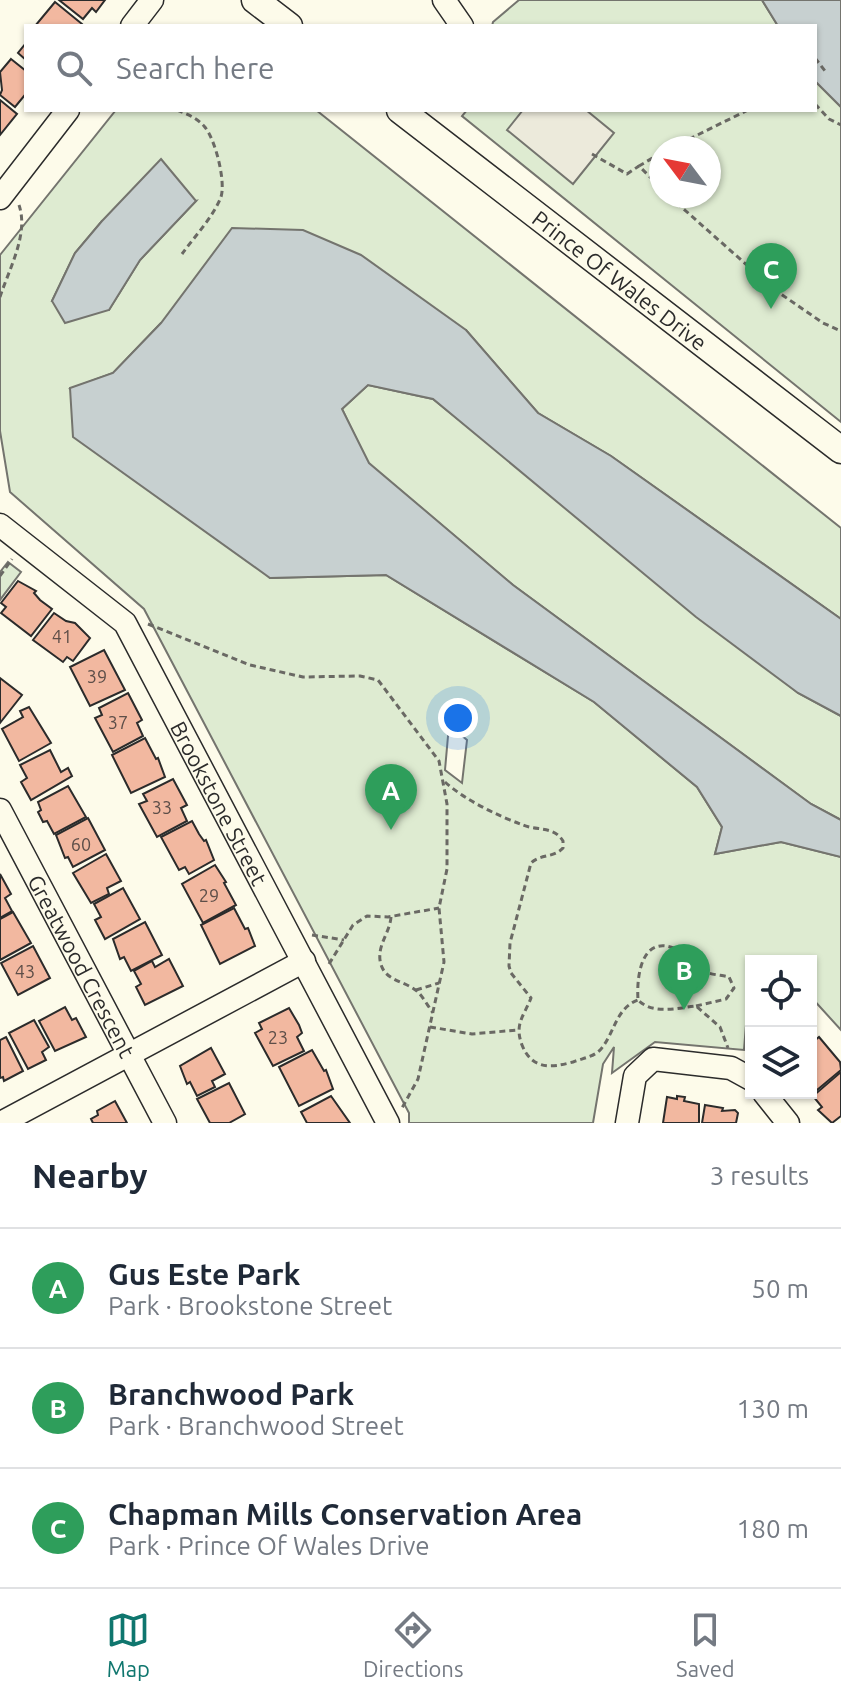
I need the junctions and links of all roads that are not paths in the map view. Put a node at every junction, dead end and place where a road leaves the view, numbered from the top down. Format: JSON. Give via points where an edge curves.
{"nodes":[{"id":1,"x":152,"y":0,"type":"edge"},
{"id":2,"x":255,"y":0,"type":"edge"},
{"id":3,"x":444,"y":0,"type":"edge"},
{"id":4,"x":134,"y":24,"type":"edge"},
{"id":5,"x":286,"y":24,"type":"edge"},
{"id":6,"x":461,"y":24,"type":"edge"},
{"id":7,"x":66,"y":112,"type":"edge"},
{"id":8,"x":403,"y":112,"type":"edge"},
{"id":9,"x":6,"y":191,"type":"edge"},
{"id":10,"x":841,"y":450,"type":"edge"},
{"id":11,"x":0,"y":525,"type":"edge"},
{"id":12,"x":0,"y":810,"type":"edge"},
{"id":13,"x":308,"y":968,"type":"junction"},
{"id":14,"x":130,"y":1056,"type":"junction"},
{"id":15,"x":745,"y":1076,"type":"edge"},
{"id":16,"x":769,"y":1099,"type":"edge"},
{"id":17,"x":388,"y":1121,"type":"edge"},
{"id":18,"x":1,"y":1123,"type":"edge"},
{"id":19,"x":165,"y":1123,"type":"edge"},
{"id":20,"x":627,"y":1123,"type":"edge"},
{"id":21,"x":788,"y":1123,"type":"edge"}],
"edges":[{"from":1,"to":4,"type":"street"},
{"from":2,"to":5,"type":"main road"},
{"from":3,"to":6,"type":"street"},
{"from":7,"to":9,"type":"street"},
{"from":8,"to":10,"type":"main road","name":"Prince Of Wales Drive"},
{"from":11,"to":13,"type":"street","name":"Brookstone Street","via":[[125,623]]},
{"from":12,"to":14,"type":"street","name":"Greatwood Crescent"},
{"from":13,"to":14,"type":"street"},
{"from":13,"to":17,"type":"street","name":"Brookstone Street"},
{"from":14,"to":18,"type":"street"},
{"from":14,"to":19,"type":"street","name":"Greatwood Crescent"},
{"from":15,"to":20,"type":"street","via":[[731,1068],[653,1059],[635,1076]]},
{"from":16,"to":21,"type":"street"}]}
